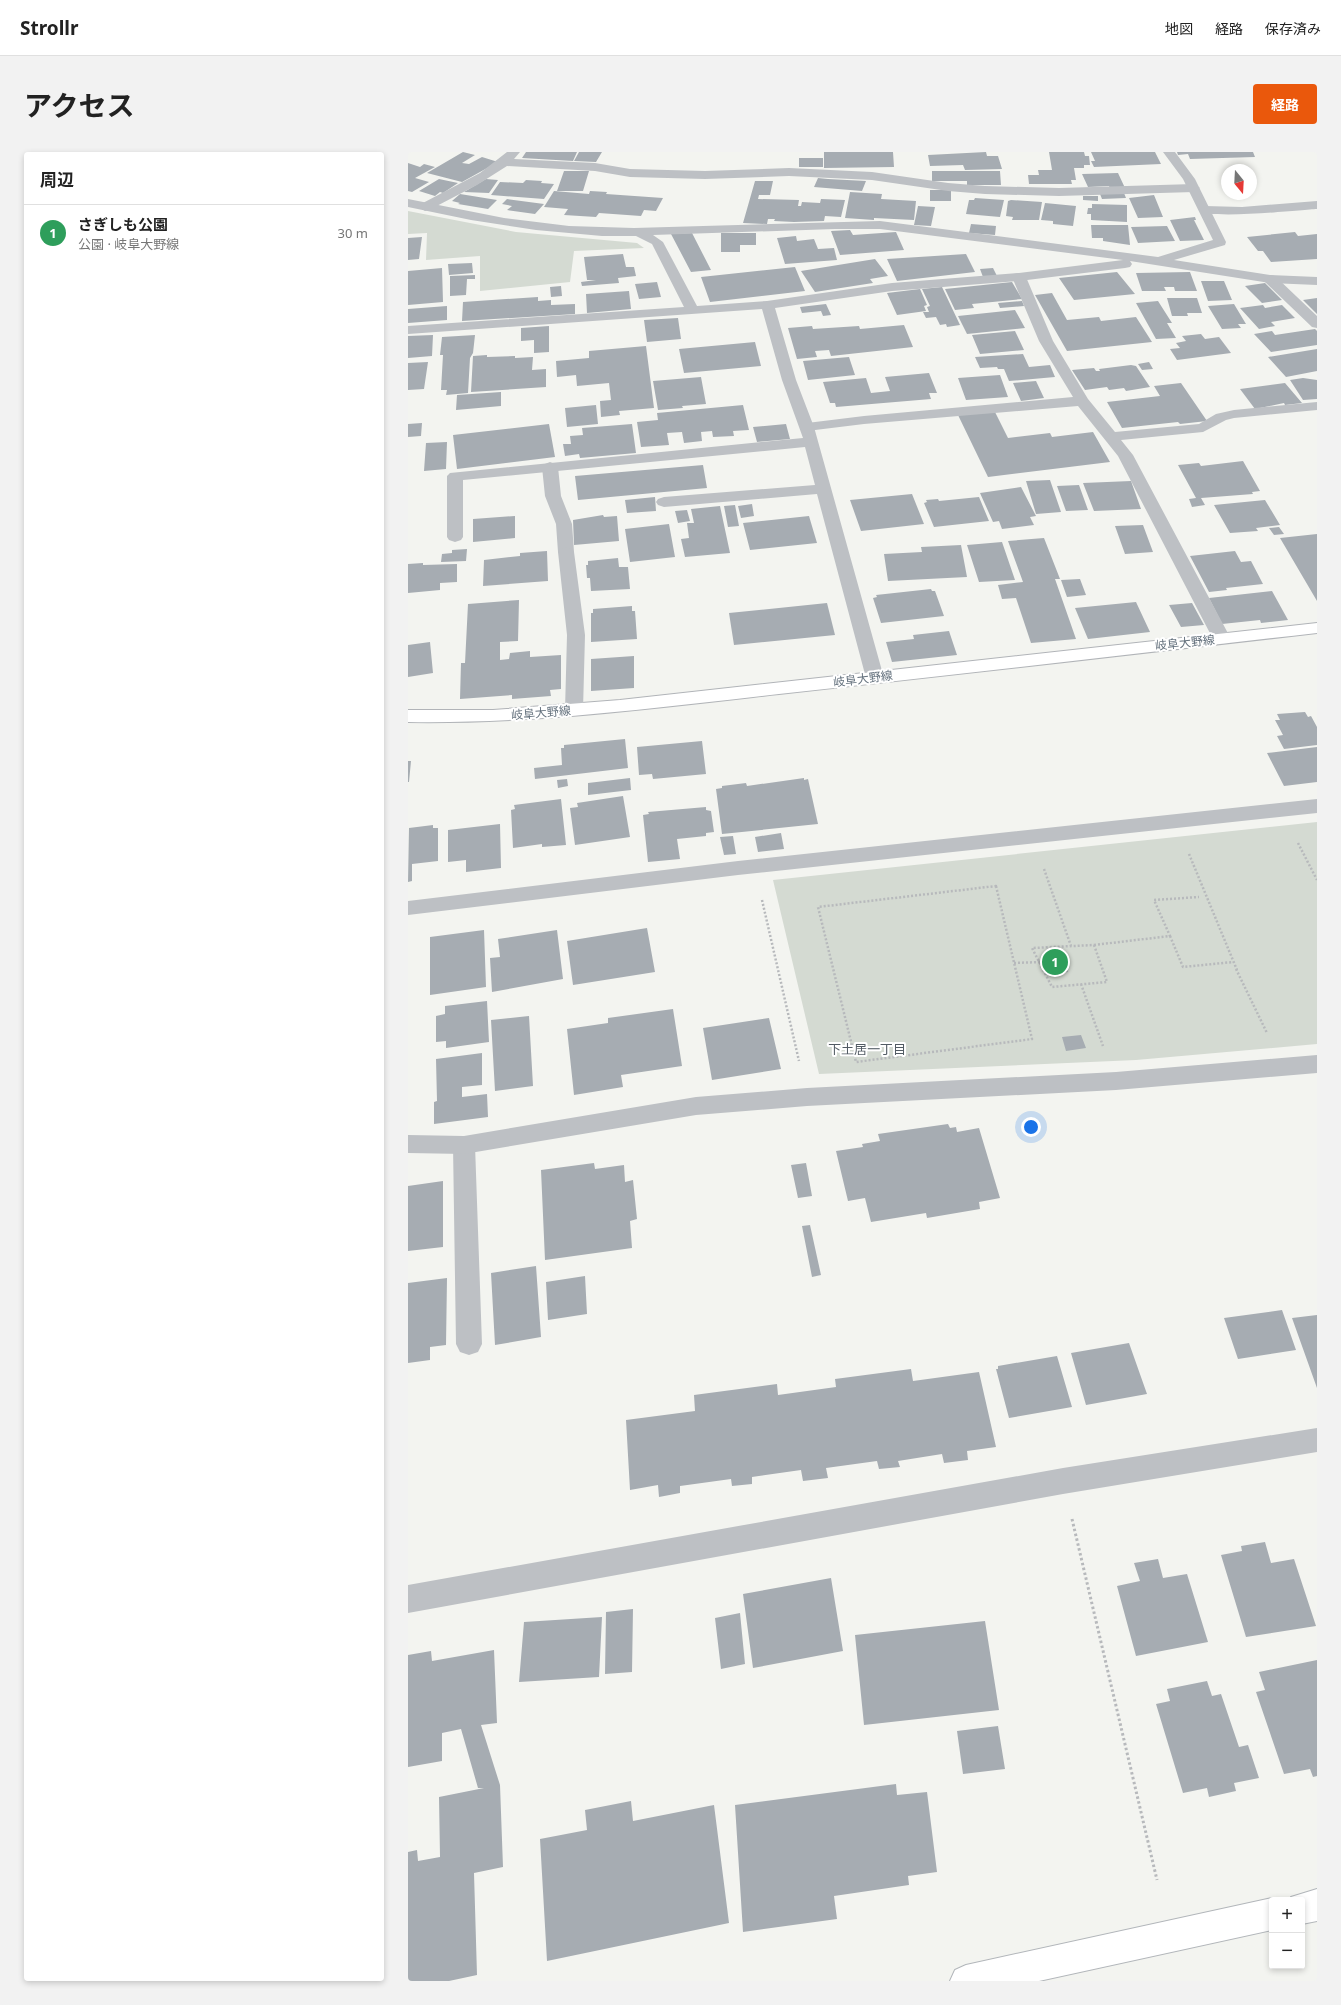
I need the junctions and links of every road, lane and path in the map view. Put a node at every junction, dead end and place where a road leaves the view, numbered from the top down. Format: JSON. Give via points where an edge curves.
{"nodes":[{"id":1,"x":514,"y":152,"type":"edge"},
{"id":2,"x":1169,"y":152,"type":"edge"},
{"id":3,"x":506,"y":162,"type":"junction"},
{"id":4,"x":1194,"y":188,"type":"junction"},
{"id":5,"x":408,"y":203,"type":"edge"},
{"id":6,"x":1317,"y":206,"type":"edge"},
{"id":7,"x":425,"y":207,"type":"junction"},
{"id":8,"x":1205,"y":210,"type":"junction"},
{"id":9,"x":639,"y":232,"type":"junction"},
{"id":10,"x":1153,"y":260,"type":"junction"},
{"id":11,"x":1019,"y":277,"type":"junction"},
{"id":12,"x":1270,"y":279,"type":"junction"},
{"id":13,"x":1317,"y":281,"type":"edge"},
{"id":14,"x":767,"y":305,"type":"junction"},
{"id":15,"x":692,"y":309,"type":"junction"},
{"id":16,"x":1317,"y":324,"type":"edge"},
{"id":17,"x":408,"y":330,"type":"edge"},
{"id":18,"x":1082,"y":401,"type":"junction"},
{"id":19,"x":1317,"y":406,"type":"edge"},
{"id":20,"x":809,"y":434,"type":"junction"},
{"id":21,"x":1110,"y":437,"type":"junction"},
{"id":22,"x":550,"y":467,"type":"junction"},
{"id":23,"x":824,"y":489,"type":"junction"},
{"id":24,"x":664,"y":502,"type":"dead end"},
{"id":25,"x":455,"y":537,"type":"dead end"},
{"id":26,"x":1317,"y":628,"type":"edge"},
{"id":27,"x":1222,"y":639,"type":"junction"},
{"id":28,"x":875,"y":678,"type":"junction"},
{"id":29,"x":574,"y":710,"type":"junction"},
{"id":30,"x":408,"y":716,"type":"edge"},
{"id":31,"x":1317,"y":806,"type":"edge"},
{"id":32,"x":1033,"y":836,"type":"junction"},
{"id":33,"x":1297,"y":842,"type":"dead end"},
{"id":34,"x":1186,"y":847,"type":"dead end"},
{"id":35,"x":754,"y":867,"type":"junction"},
{"id":36,"x":1317,"y":880,"type":"edge"},
{"id":37,"x":1199,"y":897,"type":"dead end"},
{"id":38,"x":408,"y":908,"type":"edge"},
{"id":39,"x":1170,"y":936,"type":"junction"},
{"id":40,"x":1094,"y":945,"type":"junction"},
{"id":41,"x":1071,"y":946,"type":"junction"},
{"id":42,"x":1040,"y":962,"type":"junction"},
{"id":43,"x":1014,"y":963,"type":"junction"},
{"id":44,"x":1236,"y":970,"type":"junction"},
{"id":45,"x":1081,"y":984,"type":"junction"},
{"id":46,"x":1270,"y":1039,"type":"dead end"},
{"id":47,"x":1317,"y":1064,"type":"edge"},
{"id":48,"x":1116,"y":1081,"type":"junction"},
{"id":49,"x":807,"y":1097,"type":"junction"},
{"id":50,"x":408,"y":1144,"type":"edge"},
{"id":51,"x":464,"y":1145,"type":"junction"},
{"id":52,"x":469,"y":1344,"type":"dead end"},
{"id":53,"x":1317,"y":1440,"type":"edge"},
{"id":54,"x":1063,"y":1481,"type":"junction"},
{"id":55,"x":408,"y":1599,"type":"edge"},
{"id":56,"x":1157,"y":1880,"type":"dead end"},
{"id":57,"x":1317,"y":1904,"type":"edge"},
{"id":58,"x":1305,"y":1907,"type":"edge"},
{"id":59,"x":1269,"y":1915,"type":"edge"},
{"id":60,"x":966,"y":1981,"type":"edge"}],
"edges":[{"from":1,"to":3,"type":"street"},
{"from":2,"to":4,"type":"street"},
{"from":3,"to":4,"type":"street","via":[[595,167],[637,173],[705,175],[789,172],[864,176],[985,190],[1059,192]]},
{"from":3,"to":7,"type":"street"},
{"from":4,"to":8,"type":"street"},
{"from":5,"to":7,"type":"street"},
{"from":6,"to":8,"type":"street","via":[[1242,211]]},
{"from":7,"to":9,"type":"street","via":[[531,226]]},
{"from":8,"to":10,"type":"street","via":[[1220,242]]},
{"from":9,"to":10,"type":"street","via":[[880,225]]},
{"from":9,"to":15,"type":"street","via":[[657,242]]},
{"from":10,"to":11,"type":"street"},
{"from":10,"to":12,"type":"street"},
{"from":11,"to":14,"type":"street","via":[[892,287]]},
{"from":11,"to":18,"type":"street","via":[[1046,341]]},
{"from":12,"to":13,"type":"street"},
{"from":12,"to":16,"type":"street"},
{"from":14,"to":15,"type":"street"},
{"from":14,"to":20,"type":"street","via":[[789,380]]},
{"from":15,"to":17,"type":"street"},
{"from":18,"to":20,"type":"street","via":[[864,420]]},
{"from":18,"to":21,"type":"street"},
{"from":19,"to":21,"type":"street","via":[[1234,414],[1221,417],[1203,428]]},
{"from":20,"to":22,"type":"street"},
{"from":20,"to":23,"type":"street"},
{"from":21,"to":27,"type":"street","via":[[1125,455]]},
{"from":22,"to":25,"type":"street","via":[[455,476]]},
{"from":22,"to":29,"type":"street","via":[[553,496],[564,524],[576,635]]},
{"from":23,"to":24,"type":"street"},
{"from":23,"to":28,"type":"street"},
{"from":26,"to":27,"type":"main road","name":"岐阜大野線"},
{"from":27,"to":28,"type":"main road","name":"岐阜大野線"},
{"from":28,"to":29,"type":"main road","name":"岐阜大野線"},
{"from":29,"to":30,"type":"main road","name":"岐阜大野線","via":[[513,716]]},
{"from":31,"to":32,"type":"street"},
{"from":32,"to":35,"type":"street"},
{"from":32,"to":41,"type":"path"},
{"from":33,"to":36,"type":"path"},
{"from":34,"to":44,"type":"path"},
{"from":35,"to":38,"type":"street"},
{"from":35,"to":49,"type":"path"},
{"from":37,"to":39,"type":"path","via":[[1154,900]]},
{"from":39,"to":40,"type":"path"},
{"from":39,"to":44,"type":"path","via":[[1183,967],[1232,962]]},
{"from":40,"to":41,"type":"path"},
{"from":40,"to":45,"type":"path","via":[[1107,982]]},
{"from":41,"to":42,"type":"path","via":[[1032,948]]},
{"from":42,"to":43,"type":"path"},
{"from":42,"to":45,"type":"path","via":[[1052,987]]},
{"from":43,"to":43,"type":"path","via":[[996,886],[818,907],[856,1062],[1032,1039]]},
{"from":44,"to":46,"type":"path"},
{"from":45,"to":48,"type":"path"},
{"from":47,"to":48,"type":"street"},
{"from":48,"to":49,"type":"street"},
{"from":49,"to":51,"type":"street","via":[[696,1106]]},
{"from":50,"to":51,"type":"street"},
{"from":51,"to":52,"type":"street"},
{"from":53,"to":54,"type":"street"},
{"from":54,"to":55,"type":"street"},
{"from":54,"to":56,"type":"path"},
{"from":57,"to":58,"type":"main road"},
{"from":59,"to":60,"type":"main road"}]}
